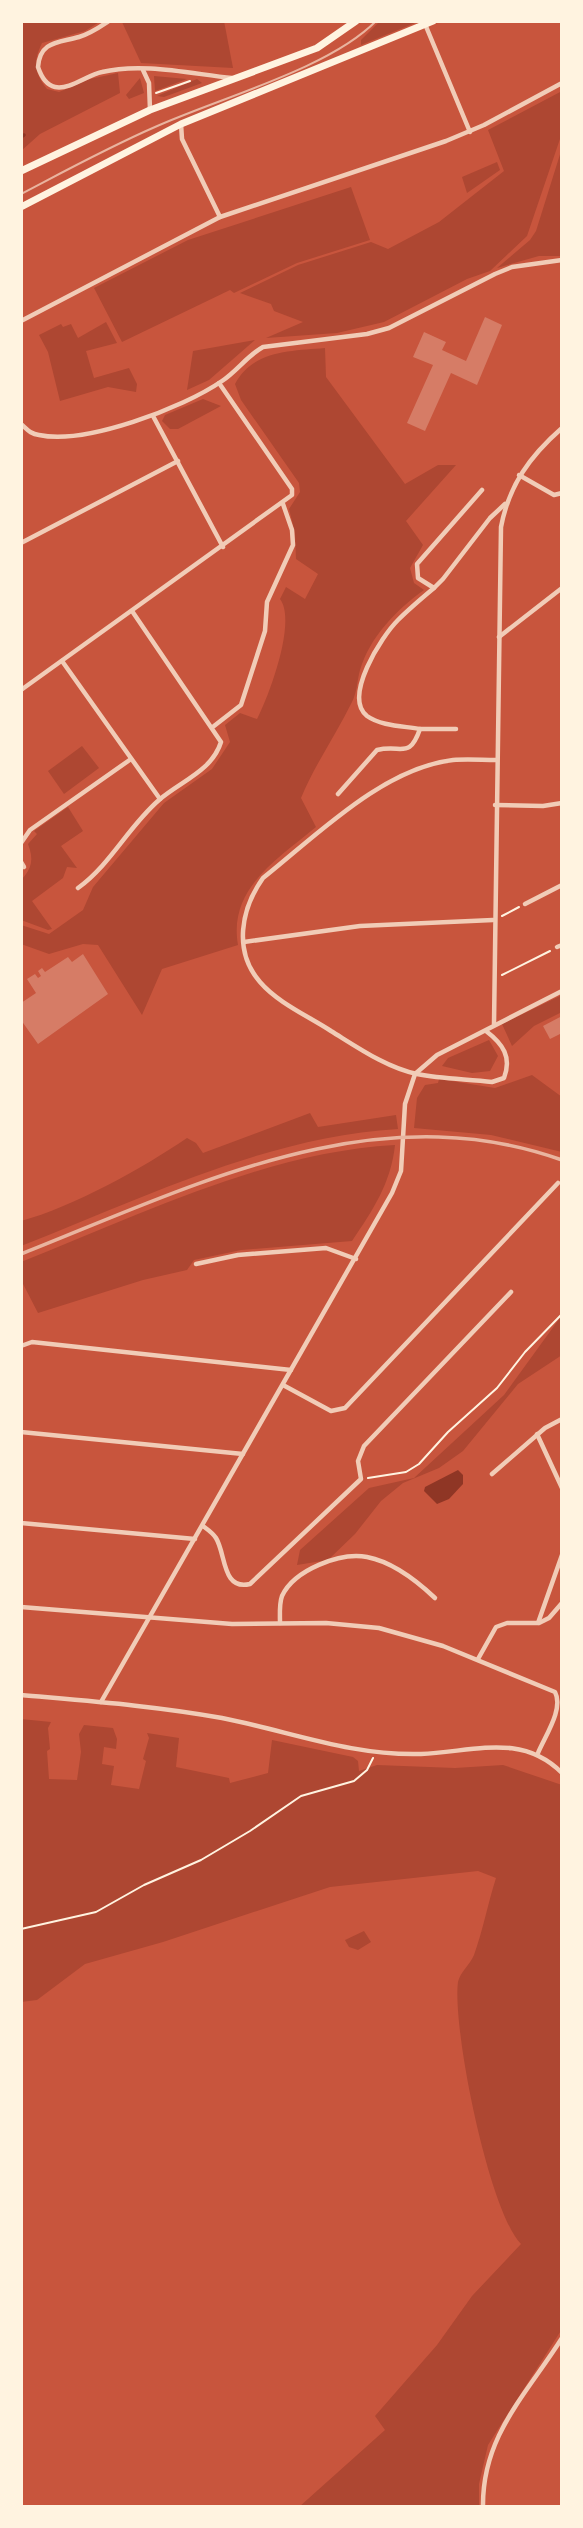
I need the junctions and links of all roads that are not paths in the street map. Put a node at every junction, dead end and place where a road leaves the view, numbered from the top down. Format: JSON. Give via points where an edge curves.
{"nodes":[{"id":1,"x":109,"y":21,"type":"edge"},
{"id":2,"x":356,"y":21,"type":"edge"},
{"id":3,"x":429,"y":23,"type":"edge"},
{"id":4,"x":143,"y":70,"type":"junction"},
{"id":5,"x":236,"y":79,"type":"junction"},
{"id":6,"x":562,"y":83,"type":"edge"},
{"id":7,"x":149,"y":110,"type":"junction"},
{"id":8,"x":181,"y":124,"type":"junction"},
{"id":9,"x":470,"y":132,"type":"junction"},
{"id":10,"x":21,"y":171,"type":"edge"},
{"id":11,"x":21,"y":207,"type":"edge"},
{"id":12,"x":220,"y":217,"type":"junction"},
{"id":13,"x":562,"y":260,"type":"edge"},
{"id":14,"x":21,"y":321,"type":"edge"},
{"id":15,"x":219,"y":383,"type":"junction"},
{"id":16,"x":153,"y":416,"type":"junction"},
{"id":17,"x":22,"y":423,"type":"edge"},
{"id":18,"x":562,"y":428,"type":"edge"},
{"id":19,"x":30,"y":433,"type":"junction"},
{"id":20,"x":22,"y":435,"type":"edge"},
{"id":21,"x":178,"y":461,"type":"junction"},
{"id":22,"x":519,"y":475,"type":"junction"},
{"id":23,"x":482,"y":489,"type":"dead end"},
{"id":24,"x":562,"y":493,"type":"edge"},
{"id":25,"x":283,"y":504,"type":"junction"},
{"id":26,"x":505,"y":504,"type":"junction"},
{"id":27,"x":21,"y":543,"type":"edge"},
{"id":28,"x":223,"y":547,"type":"junction"},
{"id":29,"x":435,"y":588,"type":"junction"},
{"id":30,"x":562,"y":588,"type":"edge"},
{"id":31,"x":132,"y":611,"type":"junction"},
{"id":32,"x":499,"y":638,"type":"junction"},
{"id":33,"x":62,"y":661,"type":"junction"},
{"id":34,"x":21,"y":690,"type":"edge"},
{"id":35,"x":214,"y":726,"type":"junction"},
{"id":36,"x":420,"y":729,"type":"junction"},
{"id":37,"x":456,"y":729,"type":"dead end"},
{"id":38,"x":131,"y":759,"type":"junction"},
{"id":39,"x":496,"y":761,"type":"junction"},
{"id":40,"x":338,"y":794,"type":"dead end"},
{"id":41,"x":160,"y":799,"type":"junction"},
{"id":42,"x":562,"y":803,"type":"edge"},
{"id":43,"x":495,"y":805,"type":"junction"},
{"id":44,"x":21,"y":843,"type":"edge"},
{"id":45,"x":562,"y":885,"type":"edge"},
{"id":46,"x":78,"y":888,"type":"dead end"},
{"id":47,"x":525,"y":904,"type":"road end"},
{"id":48,"x":494,"y":920,"type":"junction"},
{"id":49,"x":244,"y":942,"type":"junction"},
{"id":50,"x":562,"y":991,"type":"edge"},
{"id":51,"x":494,"y":1024,"type":"junction"},
{"id":52,"x":485,"y":1031,"type":"junction"},
{"id":53,"x":415,"y":1074,"type":"junction"},
{"id":54,"x":558,"y":1183,"type":"dead end"},
{"id":55,"x":356,"y":1259,"type":"junction"},
{"id":56,"x":196,"y":1264,"type":"dead end"},
{"id":57,"x":511,"y":1292,"type":"dead end"},
{"id":58,"x":21,"y":1346,"type":"edge"},
{"id":59,"x":291,"y":1370,"type":"junction"},
{"id":60,"x":283,"y":1385,"type":"junction"},
{"id":61,"x":562,"y":1419,"type":"edge"},
{"id":62,"x":21,"y":1432,"type":"edge"},
{"id":63,"x":537,"y":1434,"type":"junction"},
{"id":64,"x":243,"y":1454,"type":"junction"},
{"id":65,"x":492,"y":1474,"type":"dead end"},
{"id":66,"x":562,"y":1488,"type":"edge"},
{"id":67,"x":21,"y":1523,"type":"edge"},
{"id":68,"x":203,"y":1526,"type":"junction"},
{"id":69,"x":195,"y":1539,"type":"junction"},
{"id":70,"x":562,"y":1555,"type":"edge"},
{"id":71,"x":435,"y":1598,"type":"dead end"},
{"id":72,"x":562,"y":1603,"type":"edge"},
{"id":73,"x":21,"y":1607,"type":"edge"},
{"id":74,"x":148,"y":1618,"type":"junction"},
{"id":75,"x":280,"y":1623,"type":"junction"},
{"id":76,"x":538,"y":1623,"type":"junction"},
{"id":77,"x":478,"y":1660,"type":"junction"},
{"id":78,"x":21,"y":1695,"type":"edge"},
{"id":79,"x":101,"y":1702,"type":"junction"},
{"id":80,"x":538,"y":1753,"type":"junction"},
{"id":81,"x":562,"y":1773,"type":"edge"},
{"id":82,"x":562,"y":2338,"type":"edge"},
{"id":83,"x":483,"y":2507,"type":"edge"}],
"edges":[{"from":1,"to":4,"type":"street","via":[[81,37],[44,48],[38,68],[42,76],[57,88],[103,71]]},
{"from":2,"to":5,"type":"main road","via":[[317,48]]},
{"from":3,"to":8,"type":"main road"},
{"from":3,"to":9,"type":"street"},
{"from":4,"to":5,"type":"street"},
{"from":4,"to":7,"type":"street","via":[[149,83]]},
{"from":5,"to":7,"type":"main road"},
{"from":6,"to":9,"type":"street"},
{"from":7,"to":10,"type":"main road"},
{"from":8,"to":11,"type":"main road"},
{"from":8,"to":12,"type":"street","via":[[182,139]]},
{"from":9,"to":12,"type":"street"},
{"from":12,"to":14,"type":"street"},
{"from":13,"to":15,"type":"street","via":[[512,267],[388,328],[263,347]]},
{"from":15,"to":16,"type":"street"},
{"from":15,"to":25,"type":"street","via":[[292,489]]},
{"from":16,"to":19,"type":"street","via":[[60,438]]},
{"from":16,"to":21,"type":"street"},
{"from":17,"to":19,"type":"street"},
{"from":18,"to":22,"type":"street"},
{"from":19,"to":20,"type":"street"},
{"from":21,"to":27,"type":"street"},
{"from":21,"to":28,"type":"street"},
{"from":22,"to":24,"type":"street","via":[[554,495]]},
{"from":22,"to":26,"type":"street"},
{"from":23,"to":29,"type":"street","via":[[417,564],[418,578]]},
{"from":25,"to":28,"type":"street"},
{"from":25,"to":35,"type":"street","via":[[293,545],[267,602],[265,631],[241,705]]},
{"from":26,"to":29,"type":"street"},
{"from":26,"to":32,"type":"street","via":[[499,551]]},
{"from":28,"to":31,"type":"street"},
{"from":29,"to":36,"type":"street","via":[[396,622],[371,659],[359,689],[358,702],[365,715]]},
{"from":30,"to":32,"type":"street"},
{"from":31,"to":33,"type":"street"},
{"from":31,"to":35,"type":"street"},
{"from":32,"to":39,"type":"street"},
{"from":33,"to":34,"type":"street"},
{"from":33,"to":38,"type":"street"},
{"from":35,"to":41,"type":"street","via":[[222,742],[218,754]]},
{"from":36,"to":37,"type":"street"},
{"from":36,"to":40,"type":"street","via":[[409,749],[377,750]]},
{"from":38,"to":41,"type":"street"},
{"from":38,"to":44,"type":"street","via":[[30,830]]},
{"from":39,"to":43,"type":"street"},
{"from":39,"to":49,"type":"street","via":[[451,760],[390,780],[369,792],[263,878],[242,918]]},
{"from":41,"to":46,"type":"street","via":[[99,872]]},
{"from":42,"to":43,"type":"street"},
{"from":43,"to":48,"type":"street"},
{"from":45,"to":47,"type":"street"},
{"from":48,"to":49,"type":"street","via":[[360,926]]},
{"from":48,"to":51,"type":"street"},
{"from":49,"to":53,"type":"street","via":[[259,981],[274,995],[364,1052]]},
{"from":50,"to":51,"type":"street"},
{"from":51,"to":52,"type":"street"},
{"from":52,"to":53,"type":"street","via":[[438,1055]]},
{"from":52,"to":53,"type":"street","via":[[502,1044],[508,1056],[504,1079],[492,1082]]},
{"from":53,"to":55,"type":"street","via":[[405,1104],[401,1171]]},
{"from":54,"to":60,"type":"street","via":[[345,1409],[331,1410]]},
{"from":55,"to":56,"type":"street","via":[[326,1248],[238,1255]]},
{"from":55,"to":59,"type":"street"},
{"from":57,"to":68,"type":"street","via":[[364,1446],[358,1461],[361,1479],[246,1585],[231,1580],[216,1538]]},
{"from":58,"to":59,"type":"street","via":[[32,1342]]},
{"from":59,"to":60,"type":"street"},
{"from":60,"to":64,"type":"street"},
{"from":61,"to":63,"type":"street"},
{"from":62,"to":64,"type":"street"},
{"from":63,"to":65,"type":"street"},
{"from":63,"to":66,"type":"street"},
{"from":64,"to":68,"type":"street"},
{"from":67,"to":69,"type":"street"},
{"from":68,"to":69,"type":"street"},
{"from":69,"to":74,"type":"street"},
{"from":70,"to":76,"type":"street"},
{"from":71,"to":75,"type":"street","via":[[384,1563],[366,1557],[331,1560],[288,1588],[279,1608]]},
{"from":72,"to":76,"type":"street"},
{"from":73,"to":74,"type":"street"},
{"from":74,"to":75,"type":"street"},
{"from":74,"to":79,"type":"street"},
{"from":75,"to":77,"type":"street","via":[[379,1628]]},
{"from":76,"to":77,"type":"street","via":[[496,1627]]},
{"from":77,"to":80,"type":"street","via":[[555,1692],[558,1708]]},
{"from":78,"to":79,"type":"street"},
{"from":79,"to":80,"type":"street","via":[[223,1718],[376,1753],[503,1747]]},
{"from":80,"to":81,"type":"street"},
{"from":82,"to":83,"type":"street","via":[[494,2444],[484,2473]]}]}
